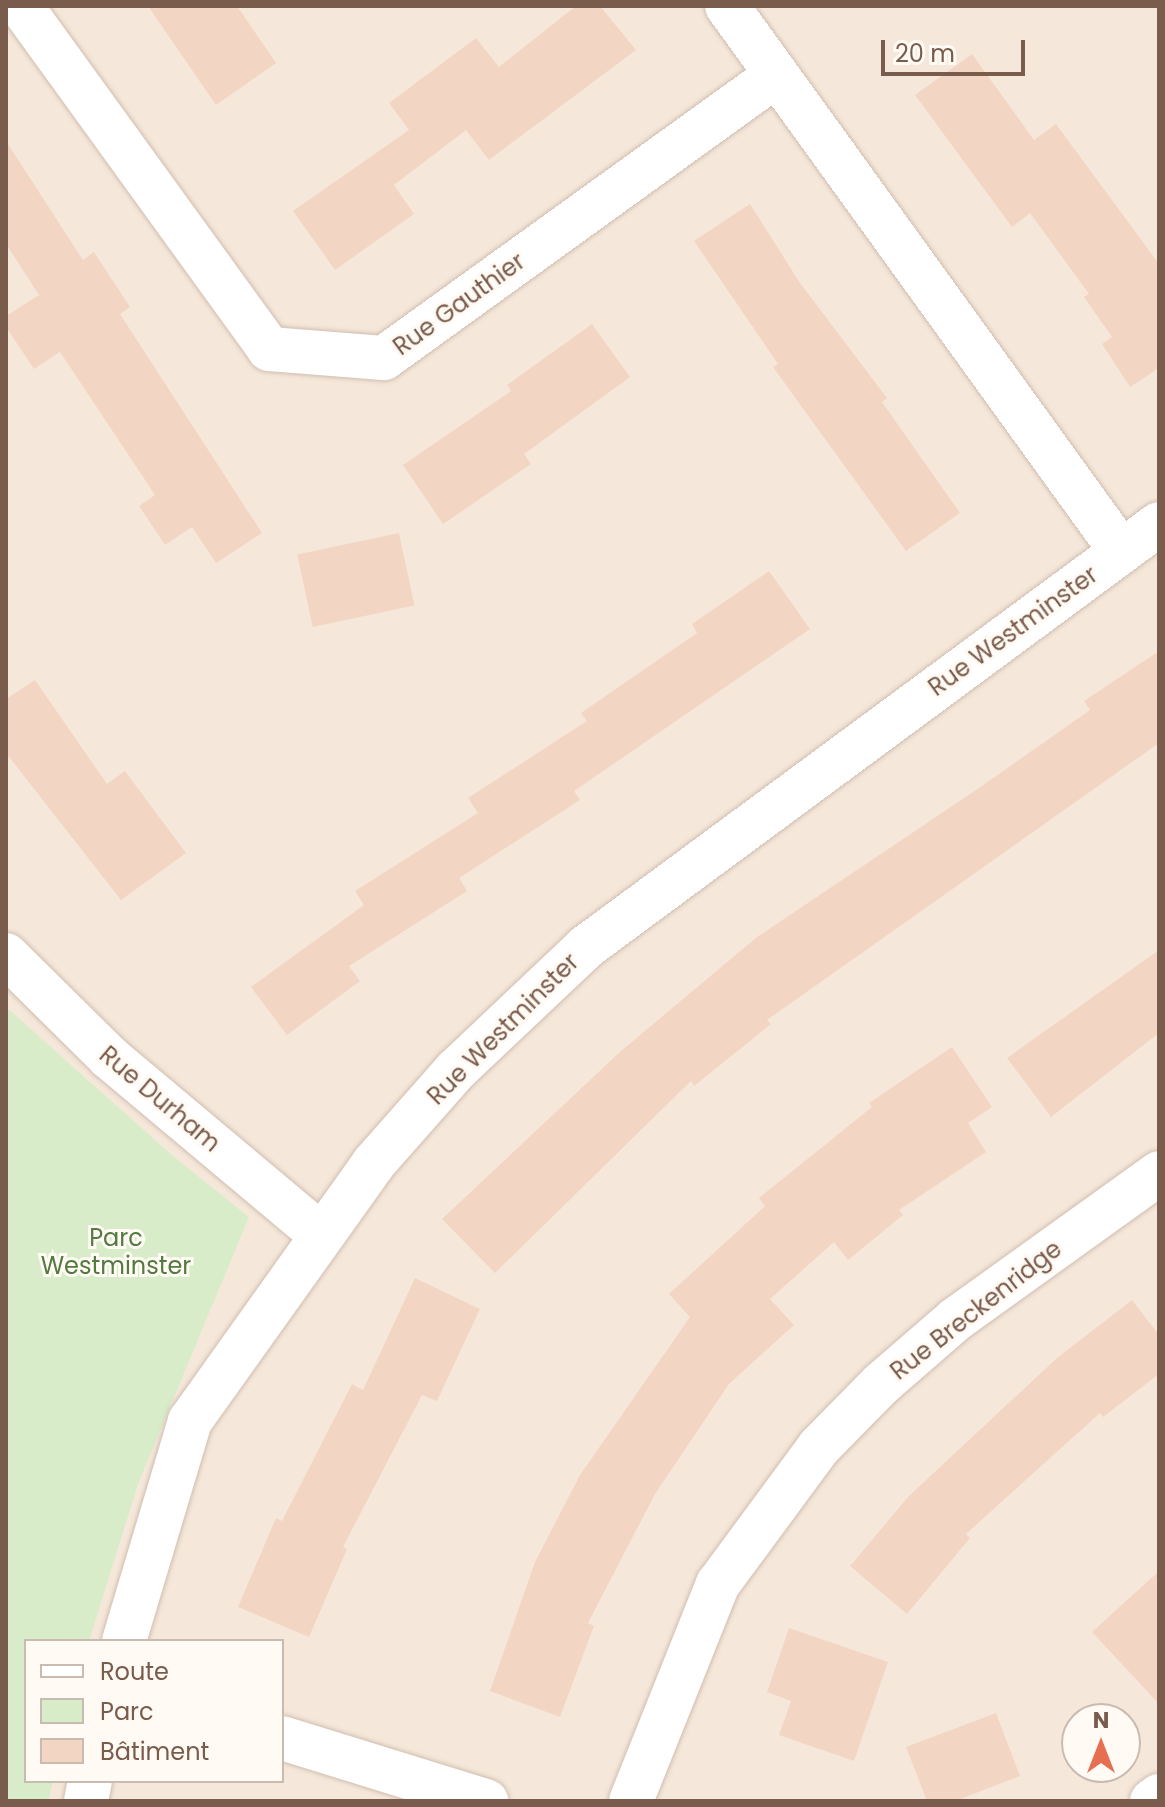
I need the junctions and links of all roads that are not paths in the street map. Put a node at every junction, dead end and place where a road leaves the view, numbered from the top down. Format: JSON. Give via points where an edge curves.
{"nodes":[{"id":1,"x":21,"y":6,"type":"edge"},
{"id":2,"x":727,"y":6,"type":"edge"},
{"id":3,"x":777,"y":75,"type":"junction"},
{"id":4,"x":1159,"y":524,"type":"edge"},
{"id":5,"x":1121,"y":551,"type":"junction"},
{"id":6,"x":6,"y":955,"type":"edge"},
{"id":7,"x":1159,"y":1173,"type":"edge"},
{"id":8,"x":321,"y":1235,"type":"junction"},
{"id":9,"x":125,"y":1639,"type":"edge"},
{"id":10,"x":284,"y":1739,"type":"edge"},
{"id":11,"x":1159,"y":1796,"type":"edge"},
{"id":12,"x":486,"y":1801,"type":"edge"},
{"id":13,"x":631,"y":1801,"type":"edge"},
{"id":14,"x":1152,"y":1801,"type":"edge"}],
"edges":[{"from":1,"to":3,"type":"street","name":"Rue Gauthier","via":[[269,349],[384,358]]},
{"from":2,"to":3,"type":"street"},
{"from":3,"to":5,"type":"street"},
{"from":4,"to":5,"type":"street","name":"Rue Westminster"},
{"from":5,"to":8,"type":"street","name":"Rue Westminster","via":[[543,983],[373,1164]]},
{"from":6,"to":8,"type":"street","name":"Rue Durham","via":[[98,1047]]},
{"from":7,"to":13,"type":"street","name":"Rue Breckenridge","via":[[956,1319],[819,1447],[718,1584]]},
{"from":8,"to":9,"type":"street","name":"Rue Westminster","via":[[190,1421]]},
{"from":10,"to":12,"type":"street"},
{"from":11,"to":14,"type":"street"}]}
